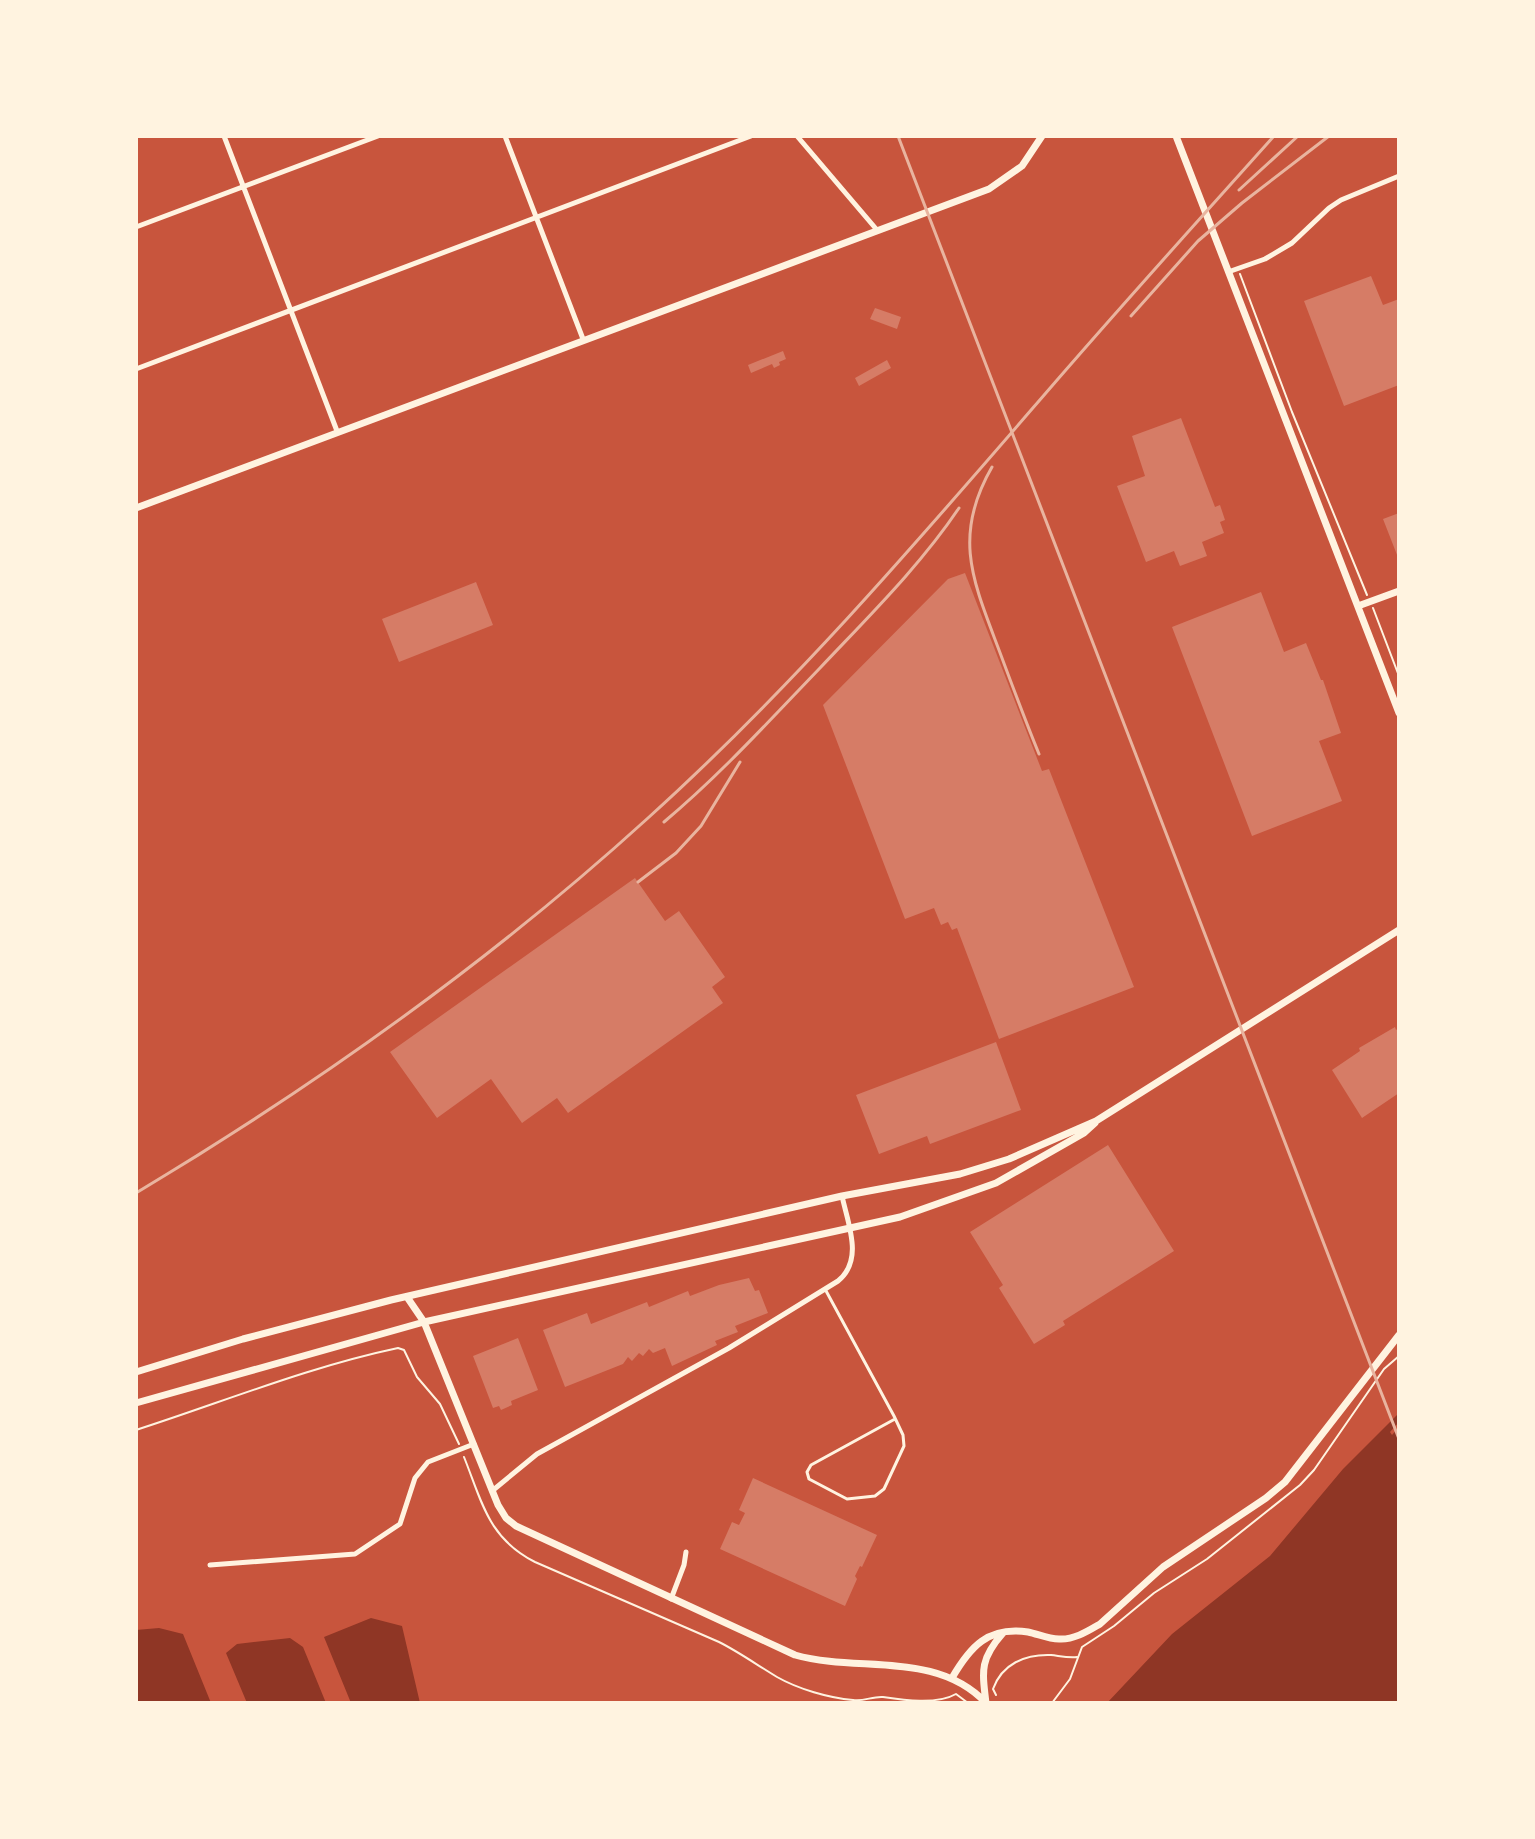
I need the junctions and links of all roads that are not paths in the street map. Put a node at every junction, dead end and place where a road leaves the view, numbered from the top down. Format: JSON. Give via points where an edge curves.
{"nodes":[{"id":1,"x":224,"y":136,"type":"edge"},
{"id":2,"x":378,"y":136,"type":"edge"},
{"id":3,"x":505,"y":136,"type":"edge"},
{"id":4,"x":751,"y":136,"type":"edge"},
{"id":5,"x":797,"y":136,"type":"edge"},
{"id":6,"x":1042,"y":136,"type":"edge"},
{"id":7,"x":1176,"y":136,"type":"edge"},
{"id":8,"x":1399,"y":176,"type":"edge"},
{"id":9,"x":244,"y":187,"type":"junction"},
{"id":10,"x":537,"y":218,"type":"junction"},
{"id":11,"x":136,"y":227,"type":"edge"},
{"id":12,"x":877,"y":230,"type":"junction"},
{"id":13,"x":1228,"y":272,"type":"junction"},
{"id":14,"x":291,"y":311,"type":"junction"},
{"id":15,"x":583,"y":339,"type":"junction"},
{"id":16,"x":136,"y":369,"type":"edge"},
{"id":17,"x":337,"y":431,"type":"junction"},
{"id":18,"x":136,"y":508,"type":"edge"},
{"id":19,"x":1399,"y":591,"type":"edge"},
{"id":20,"x":1358,"y":606,"type":"junction"},
{"id":21,"x":1399,"y":713,"type":"edge"},
{"id":22,"x":1399,"y":930,"type":"edge"},
{"id":23,"x":1096,"y":1121,"type":"junction"},
{"id":24,"x":842,"y":1196,"type":"junction"},
{"id":25,"x":849,"y":1229,"type":"junction"},
{"id":26,"x":825,"y":1289,"type":"junction"},
{"id":27,"x":407,"y":1297,"type":"junction"},
{"id":28,"x":424,"y":1322,"type":"junction"},
{"id":29,"x":1399,"y":1335,"type":"edge"},
{"id":30,"x":136,"y":1372,"type":"edge"},
{"id":31,"x":136,"y":1403,"type":"edge"},
{"id":32,"x":895,"y":1419,"type":"junction"},
{"id":33,"x":474,"y":1444,"type":"junction"},
{"id":34,"x":492,"y":1491,"type":"junction"},
{"id":35,"x":686,"y":1552,"type":"dead end"},
{"id":36,"x":210,"y":1565,"type":"dead end"},
{"id":37,"x":671,"y":1599,"type":"junction"},
{"id":38,"x":1003,"y":1633,"type":"junction"},
{"id":39,"x":952,"y":1678,"type":"junction"},
{"id":40,"x":986,"y":1703,"type":"edge"}],
"edges":[{"from":1,"to":9,"type":"street"},
{"from":2,"to":9,"type":"street"},
{"from":3,"to":10,"type":"street"},
{"from":4,"to":10,"type":"street"},
{"from":5,"to":12,"type":"street"},
{"from":6,"to":12,"type":"street","via":[[1022,166],[989,189]]},
{"from":7,"to":13,"type":"street"},
{"from":8,"to":13,"type":"street","via":[[1341,200],[1292,243]]},
{"from":9,"to":11,"type":"street"},
{"from":9,"to":14,"type":"street"},
{"from":10,"to":14,"type":"street"},
{"from":10,"to":15,"type":"street"},
{"from":12,"to":15,"type":"street"},
{"from":13,"to":20,"type":"street"},
{"from":14,"to":16,"type":"street"},
{"from":14,"to":17,"type":"street"},
{"from":15,"to":17,"type":"street"},
{"from":17,"to":18,"type":"street"},
{"from":19,"to":20,"type":"street"},
{"from":20,"to":21,"type":"street"},
{"from":22,"to":23,"type":"street"},
{"from":23,"to":24,"type":"street","via":[[960,1174]]},
{"from":23,"to":25,"type":"street","via":[[1077,1138],[996,1183],[930,1208]]},
{"from":24,"to":25,"type":"street"},
{"from":24,"to":27,"type":"street"},
{"from":25,"to":26,"type":"street","via":[[850,1268]]},
{"from":25,"to":28,"type":"street"},
{"from":26,"to":32,"type":"lane"},
{"from":26,"to":34,"type":"street","via":[[537,1454]]},
{"from":27,"to":28,"type":"street"},
{"from":27,"to":30,"type":"street"},
{"from":28,"to":31,"type":"street"},
{"from":28,"to":33,"type":"street"},
{"from":29,"to":38,"type":"street","via":[[1285,1482],[1163,1567],[1100,1624],[1061,1640]]},
{"from":32,"to":32,"type":"lane","via":[[904,1446],[884,1489],[875,1496],[847,1499],[809,1479],[811,1465]]},
{"from":33,"to":34,"type":"street"},
{"from":33,"to":36,"type":"street","via":[[428,1462],[415,1478],[400,1524],[355,1554]]},
{"from":34,"to":37,"type":"street","via":[[516,1526]]},
{"from":35,"to":37,"type":"street"},
{"from":37,"to":39,"type":"street","via":[[803,1658],[917,1668]]},
{"from":38,"to":39,"type":"street","via":[[974,1645]]},
{"from":38,"to":40,"type":"street","via":[[984,1664]]},
{"from":39,"to":40,"type":"street"}]}
